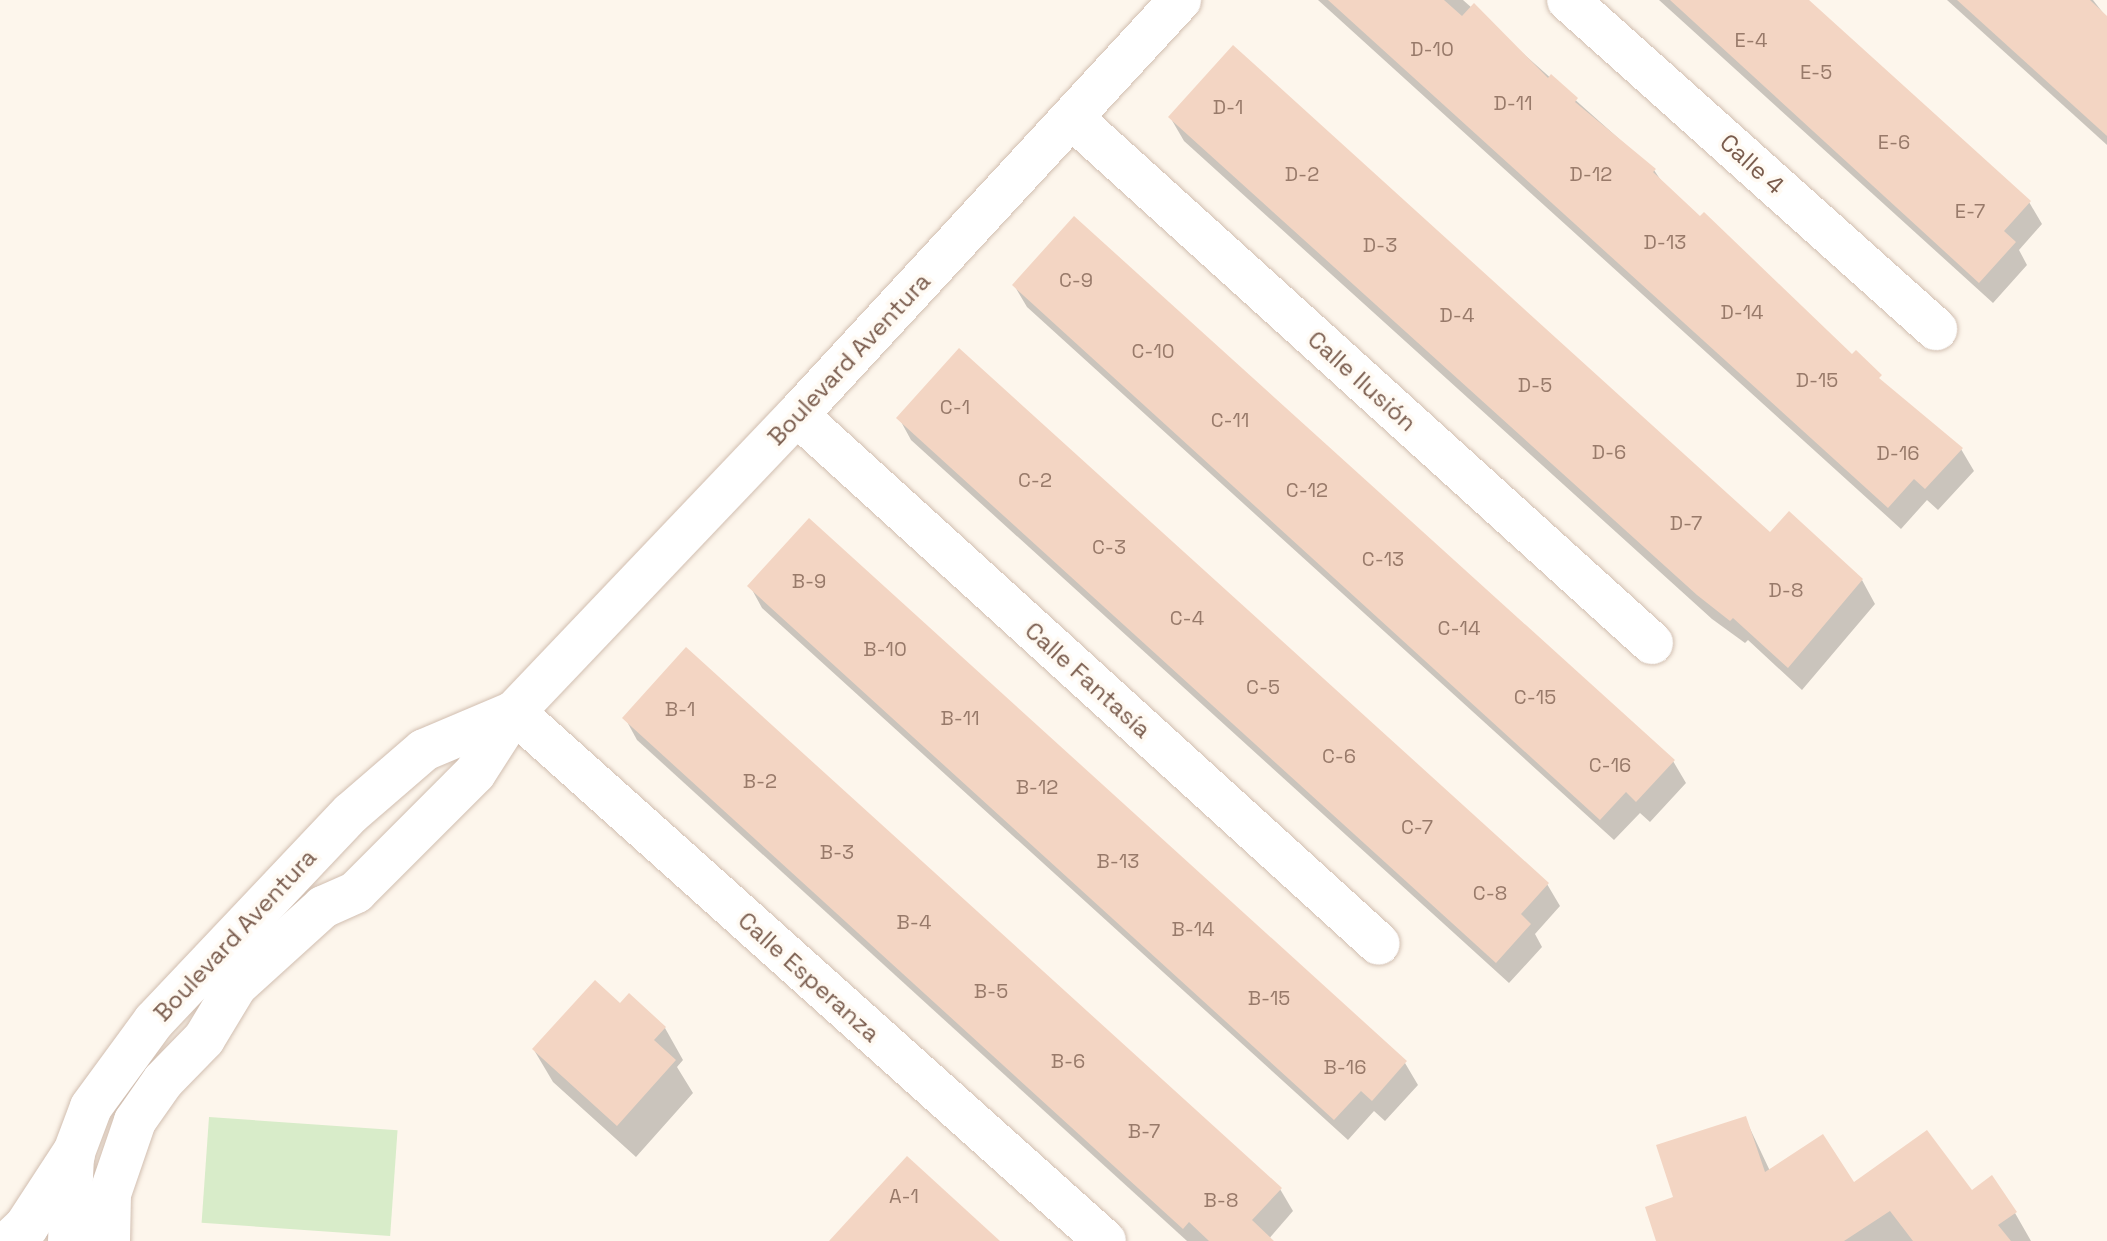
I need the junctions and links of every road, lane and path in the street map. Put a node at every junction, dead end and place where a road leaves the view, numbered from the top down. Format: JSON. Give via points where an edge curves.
{"nodes":[{"id":1,"x":1180,"y":0,"type":"edge"},
{"id":2,"x":1568,"y":0,"type":"edge"},
{"id":3,"x":1073,"y":119,"type":"junction"},
{"id":4,"x":1936,"y":329,"type":"dead end"},
{"id":5,"x":797,"y":415,"type":"junction"},
{"id":6,"x":1652,"y":643,"type":"dead end"},
{"id":7,"x":514,"y":712,"type":"junction"},
{"id":8,"x":1379,"y":944,"type":"dead end"},
{"id":9,"x":154,"y":1021,"type":"junction"},
{"id":10,"x":197,"y":1046,"type":"junction"},
{"id":11,"x":73,"y":1155,"type":"junction"},
{"id":12,"x":11,"y":1241,"type":"edge"},
{"id":13,"x":69,"y":1241,"type":"edge"},
{"id":14,"x":109,"y":1241,"type":"edge"},
{"id":15,"x":1105,"y":1241,"type":"edge"}],
"edges":[{"from":1,"to":3,"type":"street","name":"Boulevard Aventura"},
{"from":2,"to":4,"type":"street","name":"Calle 4"},
{"from":3,"to":5,"type":"street","name":"Boulevard Aventura"},
{"from":3,"to":6,"type":"street","name":"Calle Ilusión"},
{"from":5,"to":7,"type":"street","name":"Boulevard Aventura"},
{"from":5,"to":8,"type":"street","name":"Calle Fantasía"},
{"from":7,"to":9,"type":"street","name":"Boulevard Aventura","via":[[424,750],[403,768],[351,813]]},
{"from":7,"to":10,"type":"street","name":"Boulevard Aventura","via":[[475,773],[356,892],[323,907],[236,986]]},
{"from":7,"to":15,"type":"street","name":"Calle Esperanza"},
{"from":9,"to":10,"type":"street"},
{"from":9,"to":11,"type":"street","name":"Boulevard Aventura","via":[[91,1107]]},
{"from":10,"to":14,"type":"street","name":"Boulevard Aventura","via":[[135,1121],[110,1194]]},
{"from":11,"to":12,"type":"street"},
{"from":11,"to":13,"type":"street","name":"Boulevard Aventura"}]}
